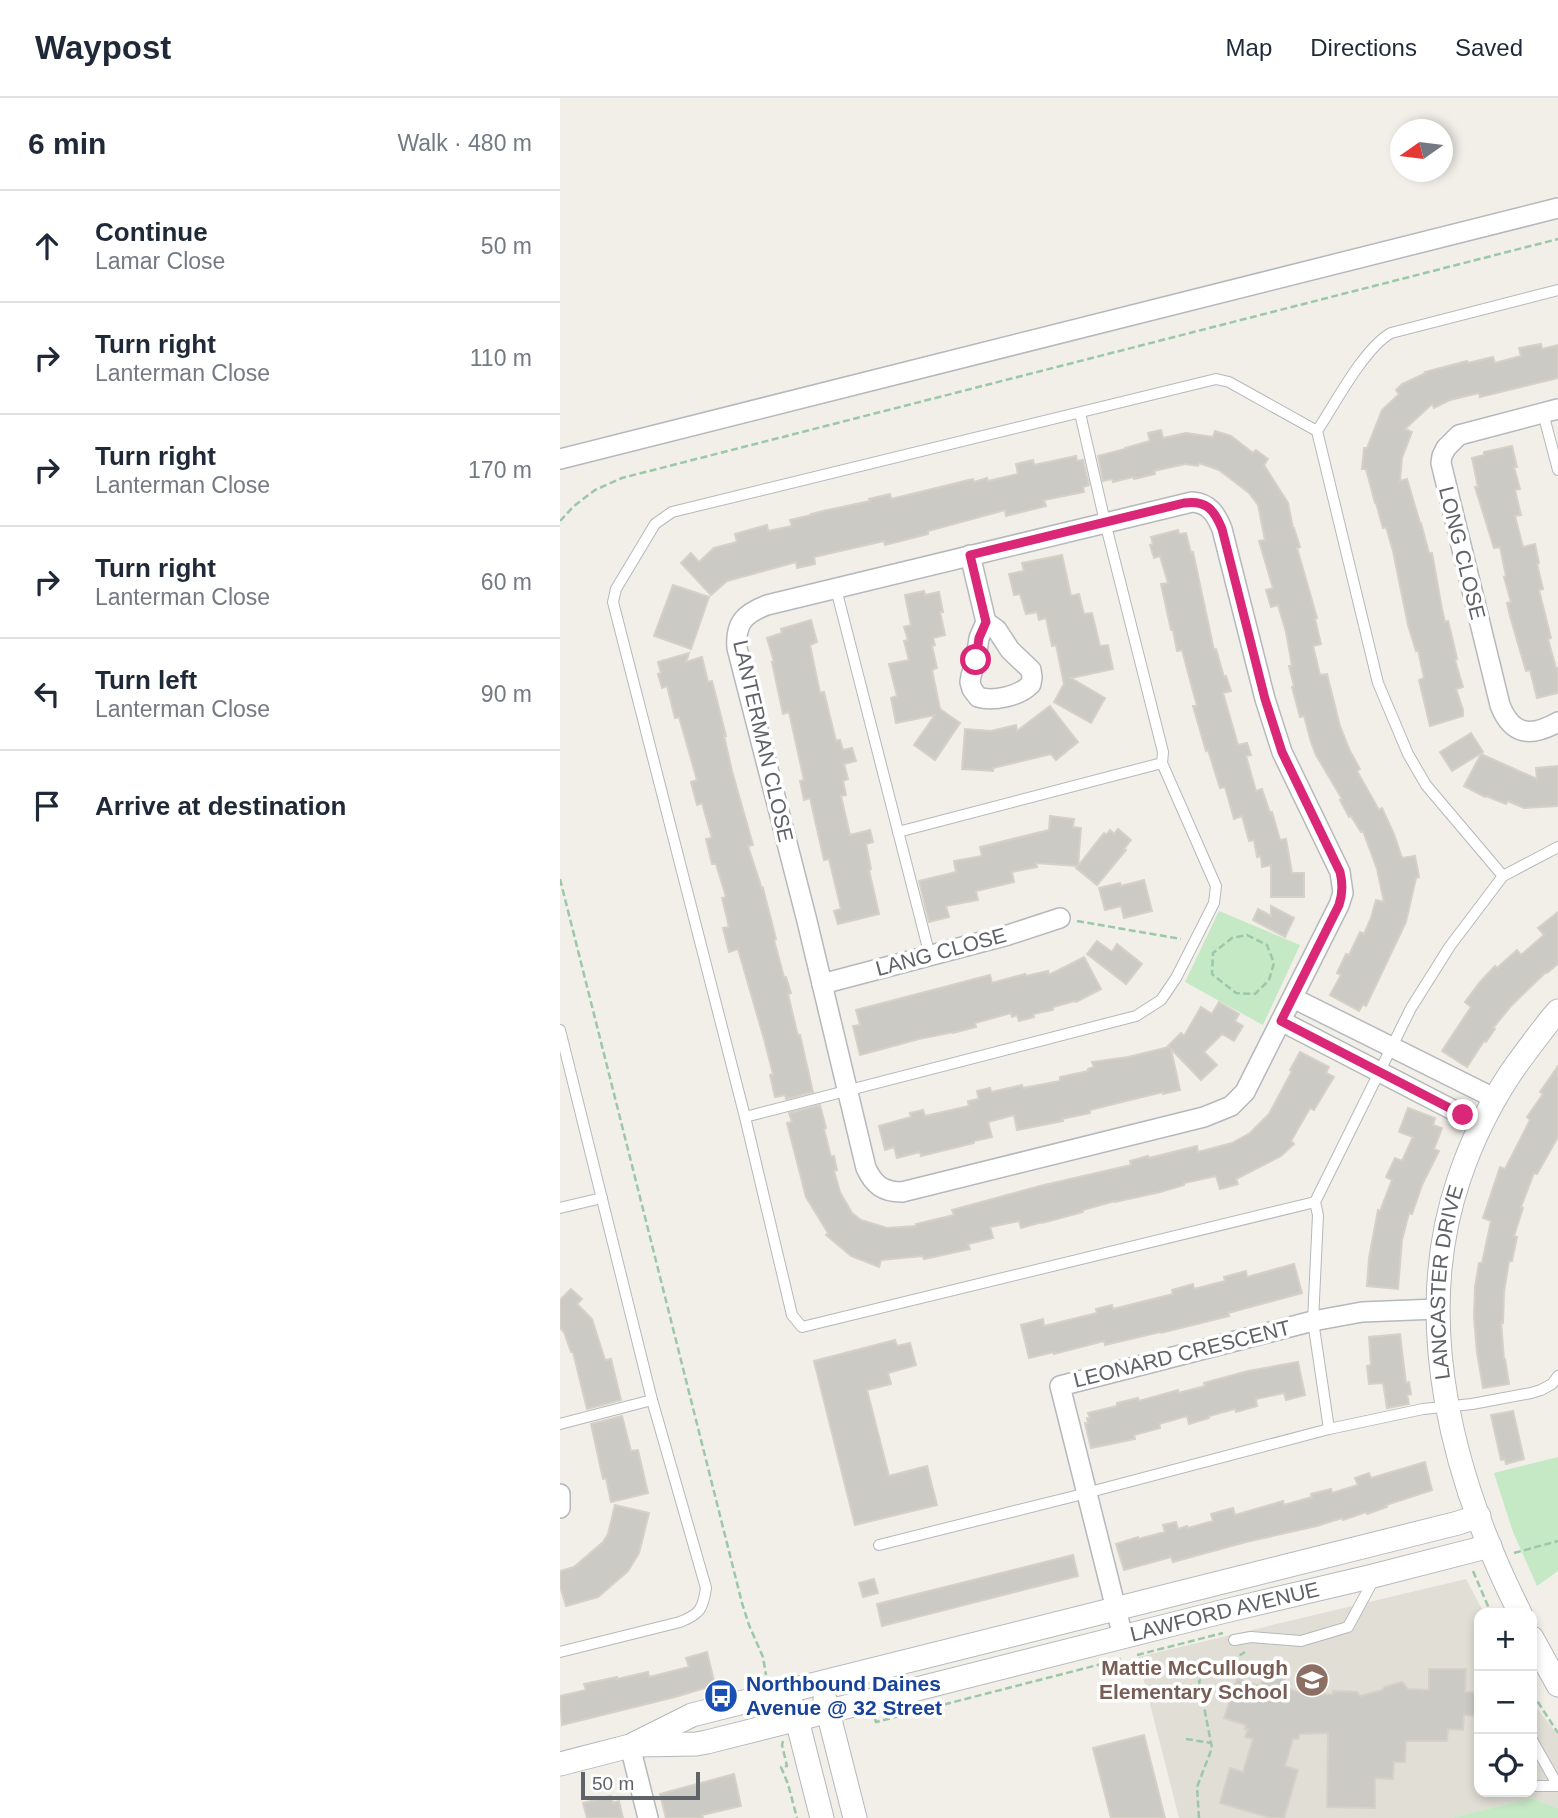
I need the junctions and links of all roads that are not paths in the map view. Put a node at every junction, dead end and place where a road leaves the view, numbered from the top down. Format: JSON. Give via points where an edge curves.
{"nodes":[{"id":1,"x":1558,"y":208,"type":"edge"},
{"id":2,"x":1558,"y":290,"type":"edge"},
{"id":3,"x":1550,"y":411,"type":"edge"},
{"id":4,"x":1080,"y":413,"type":"junction"},
{"id":5,"x":1317,"y":431,"type":"junction"},
{"id":6,"x":560,"y":459,"type":"edge"},
{"id":7,"x":1558,"y":470,"type":"edge"},
{"id":8,"x":1105,"y":522,"type":"junction"},
{"id":9,"x":970,"y":555,"type":"junction"},
{"id":10,"x":836,"y":589,"type":"junction"},
{"id":11,"x":986,"y":622,"type":"dead end"},
{"id":12,"x":1558,"y":722,"type":"edge"},
{"id":13,"x":1163,"y":763,"type":"junction"},
{"id":14,"x":898,"y":832,"type":"junction"},
{"id":15,"x":1558,"y":847,"type":"edge"},
{"id":16,"x":1503,"y":876,"type":"junction"},
{"id":17,"x":1060,"y":918,"type":"road end"},
{"id":18,"x":930,"y":956,"type":"junction"},
{"id":19,"x":822,"y":984,"type":"junction"},
{"id":20,"x":1293,"y":998,"type":"junction"},
{"id":21,"x":1558,"y":1011,"type":"edge"},
{"id":22,"x":1281,"y":1021,"type":"junction"},
{"id":23,"x":560,"y":1030,"type":"edge"},
{"id":24,"x":1392,"y":1047,"type":"junction"},
{"id":25,"x":1380,"y":1072,"type":"junction"},
{"id":26,"x":848,"y":1092,"type":"junction"},
{"id":27,"x":1496,"y":1099,"type":"junction"},
{"id":28,"x":744,"y":1117,"type":"junction"},
{"id":29,"x":1482,"y":1125,"type":"junction"},
{"id":30,"x":602,"y":1198,"type":"junction"},
{"id":31,"x":1315,"y":1202,"type":"junction"},
{"id":32,"x":560,"y":1208,"type":"edge"},
{"id":33,"x":1437,"y":1309,"type":"junction"},
{"id":34,"x":1313,"y":1321,"type":"junction"},
{"id":35,"x":1558,"y":1376,"type":"edge"},
{"id":36,"x":652,"y":1400,"type":"junction"},
{"id":37,"x":1447,"y":1406,"type":"junction"},
{"id":38,"x":560,"y":1424,"type":"edge"},
{"id":39,"x":1329,"y":1429,"type":"junction"},
{"id":40,"x":1087,"y":1493,"type":"junction"},
{"id":41,"x":560,"y":1494,"type":"edge"},
{"id":42,"x":560,"y":1508,"type":"edge"},
{"id":43,"x":1479,"y":1516,"type":"junction"},
{"id":44,"x":879,"y":1545,"type":"dead end"},
{"id":45,"x":1500,"y":1551,"type":"junction"},
{"id":46,"x":1376,"y":1575,"type":"junction"},
{"id":47,"x":1518,"y":1608,"type":"edge"},
{"id":48,"x":1116,"y":1609,"type":"junction"},
{"id":49,"x":1233,"y":1636,"type":"road end"},
{"id":50,"x":1537,"y":1647,"type":"edge"},
{"id":51,"x":1129,"y":1650,"type":"junction"},
{"id":52,"x":560,"y":1652,"type":"edge"},
{"id":53,"x":821,"y":1683,"type":"junction"},
{"id":54,"x":1558,"y":1685,"type":"edge"},
{"id":55,"x":790,"y":1691,"type":"junction"},
{"id":56,"x":828,"y":1713,"type":"junction"},
{"id":57,"x":797,"y":1720,"type":"junction"},
{"id":58,"x":630,"y":1745,"type":"junction"},
{"id":59,"x":1537,"y":1749,"type":"edge"},
{"id":60,"x":560,"y":1764,"type":"edge"},
{"id":61,"x":1537,"y":1786,"type":"edge"},
{"id":62,"x":1558,"y":1786,"type":"edge"},
{"id":63,"x":648,"y":1818,"type":"edge"},
{"id":64,"x":822,"y":1818,"type":"edge"},
{"id":65,"x":855,"y":1818,"type":"edge"}],
"edges":[{"from":1,"to":6,"type":"street"},
{"from":2,"to":5,"type":"lane","via":[[1382,338]]},
{"from":3,"to":7,"type":"lane"},
{"from":3,"to":12,"type":"street","name":"LONG CLOSE","via":[[1459,435],[1446,448],[1441,463],[1504,715],[1524,732],[1538,732]]},
{"from":4,"to":5,"type":"lane","via":[[1216,379]]},
{"from":4,"to":8,"type":"lane"},
{"from":4,"to":28,"type":"lane","via":[[672,512],[654,524],[616,589],[613,603]]},
{"from":5,"to":16,"type":"lane","via":[[1378,683],[1426,785]]},
{"from":8,"to":9,"type":"street","name":"LANTERMAN CLOSE"},
{"from":8,"to":13,"type":"lane"},
{"from":8,"to":20,"type":"street","name":"LANTERMAN CLOSE","via":[[1200,503],[1213,511],[1222,529],[1271,722],[1342,882],[1339,905]]},
{"from":9,"to":10,"type":"street","name":"LANTERMAN CLOSE"},
{"from":9,"to":11,"type":"street"},
{"from":10,"to":14,"type":"lane"},
{"from":10,"to":19,"type":"street","name":"LANTERMAN CLOSE","via":[[760,608],[744,618],[736,635]]},
{"from":13,"to":14,"type":"lane"},
{"from":13,"to":26,"type":"lane","via":[[1216,886],[1213,903],[1161,1000],[1136,1016]]},
{"from":14,"to":18,"type":"lane"},
{"from":15,"to":16,"type":"lane"},
{"from":16,"to":24,"type":"lane","via":[[1450,946]]},
{"from":17,"to":18,"type":"street","name":"LANG CLOSE"},
{"from":18,"to":19,"type":"street","name":"LANG CLOSE"},
{"from":19,"to":26,"type":"street","name":"LANTERMAN CLOSE"},
{"from":20,"to":22,"type":"street","name":"LANTERMAN CLOSE"},
{"from":20,"to":24,"type":"street"},
{"from":21,"to":27,"type":"street","name":"LANCASTER DRIVE"},
{"from":22,"to":25,"type":"street"},
{"from":22,"to":26,"type":"street","name":"LANTERMAN CLOSE","via":[[1245,1092],[1225,1110],[902,1192],[882,1189],[870,1176]]},
{"from":23,"to":30,"type":"lane"},
{"from":24,"to":25,"type":"lane"},
{"from":24,"to":27,"type":"street"},
{"from":25,"to":29,"type":"street"},
{"from":25,"to":31,"type":"lane"},
{"from":26,"to":28,"type":"lane"},
{"from":27,"to":29,"type":"street","name":"LANCASTER DRIVE"},
{"from":28,"to":31,"type":"lane","via":[[792,1315],[802,1327]]},
{"from":29,"to":33,"type":"street","name":"LANCASTER DRIVE","via":[[1447,1223]]},
{"from":30,"to":32,"type":"lane"},
{"from":30,"to":36,"type":"lane"},
{"from":31,"to":34,"type":"lane"},
{"from":33,"to":34,"type":"street","name":"LEONARD CRESCENT","via":[[1376,1310]]},
{"from":33,"to":37,"type":"street","name":"LANCASTER DRIVE"},
{"from":34,"to":39,"type":"lane"},
{"from":34,"to":40,"type":"street","name":"LEONARD CRESCENT","via":[[1060,1385]]},
{"from":35,"to":37,"type":"lane","via":[[1552,1384],[1531,1393]]},
{"from":36,"to":38,"type":"lane"},
{"from":36,"to":52,"type":"lane","via":[[706,1588],[704,1602],[693,1617],[680,1622]]},
{"from":37,"to":39,"type":"lane"},
{"from":37,"to":43,"type":"street","name":"LANCASTER DRIVE"},
{"from":39,"to":40,"type":"lane"},
{"from":40,"to":44,"type":"lane"},
{"from":40,"to":48,"type":"street","name":"LEONARD CRESCENT"},
{"from":41,"to":42,"type":"street"},
{"from":43,"to":45,"type":"street","name":"LANCASTER DRIVE"},
{"from":43,"to":48,"type":"street","name":"LAWFORD AVENUE"},
{"from":45,"to":46,"type":"street","name":"LAWFORD AVENUE"},
{"from":45,"to":47,"type":"street","name":"LANCASTER DRIVE"},
{"from":46,"to":49,"type":"lane","via":[[1348,1627],[1301,1641]]},
{"from":46,"to":51,"type":"street","name":"LAWFORD AVENUE","via":[[1225,1611]]},
{"from":48,"to":51,"type":"street","name":"LEONARD CRESCENT"},
{"from":48,"to":53,"type":"street","name":"LAWFORD AVENUE"},
{"from":50,"to":54,"type":"street"},
{"from":51,"to":56,"type":"street","name":"LAWFORD AVENUE"},
{"from":53,"to":55,"type":"street","name":"LAWFORD AVENUE"},
{"from":53,"to":56,"type":"street"},
{"from":55,"to":57,"type":"street"},
{"from":55,"to":58,"type":"street","name":"LAWFORD AVENUE","via":[[692,1715]]},
{"from":56,"to":57,"type":"street","name":"LAWFORD AVENUE"},
{"from":56,"to":65,"type":"street"},
{"from":57,"to":58,"type":"street","name":"LAWFORD AVENUE","via":[[696,1744]]},
{"from":57,"to":64,"type":"street"},
{"from":58,"to":60,"type":"street"},
{"from":58,"to":63,"type":"street"},
{"from":59,"to":62,"type":"lane"},
{"from":61,"to":62,"type":"lane"}]}
